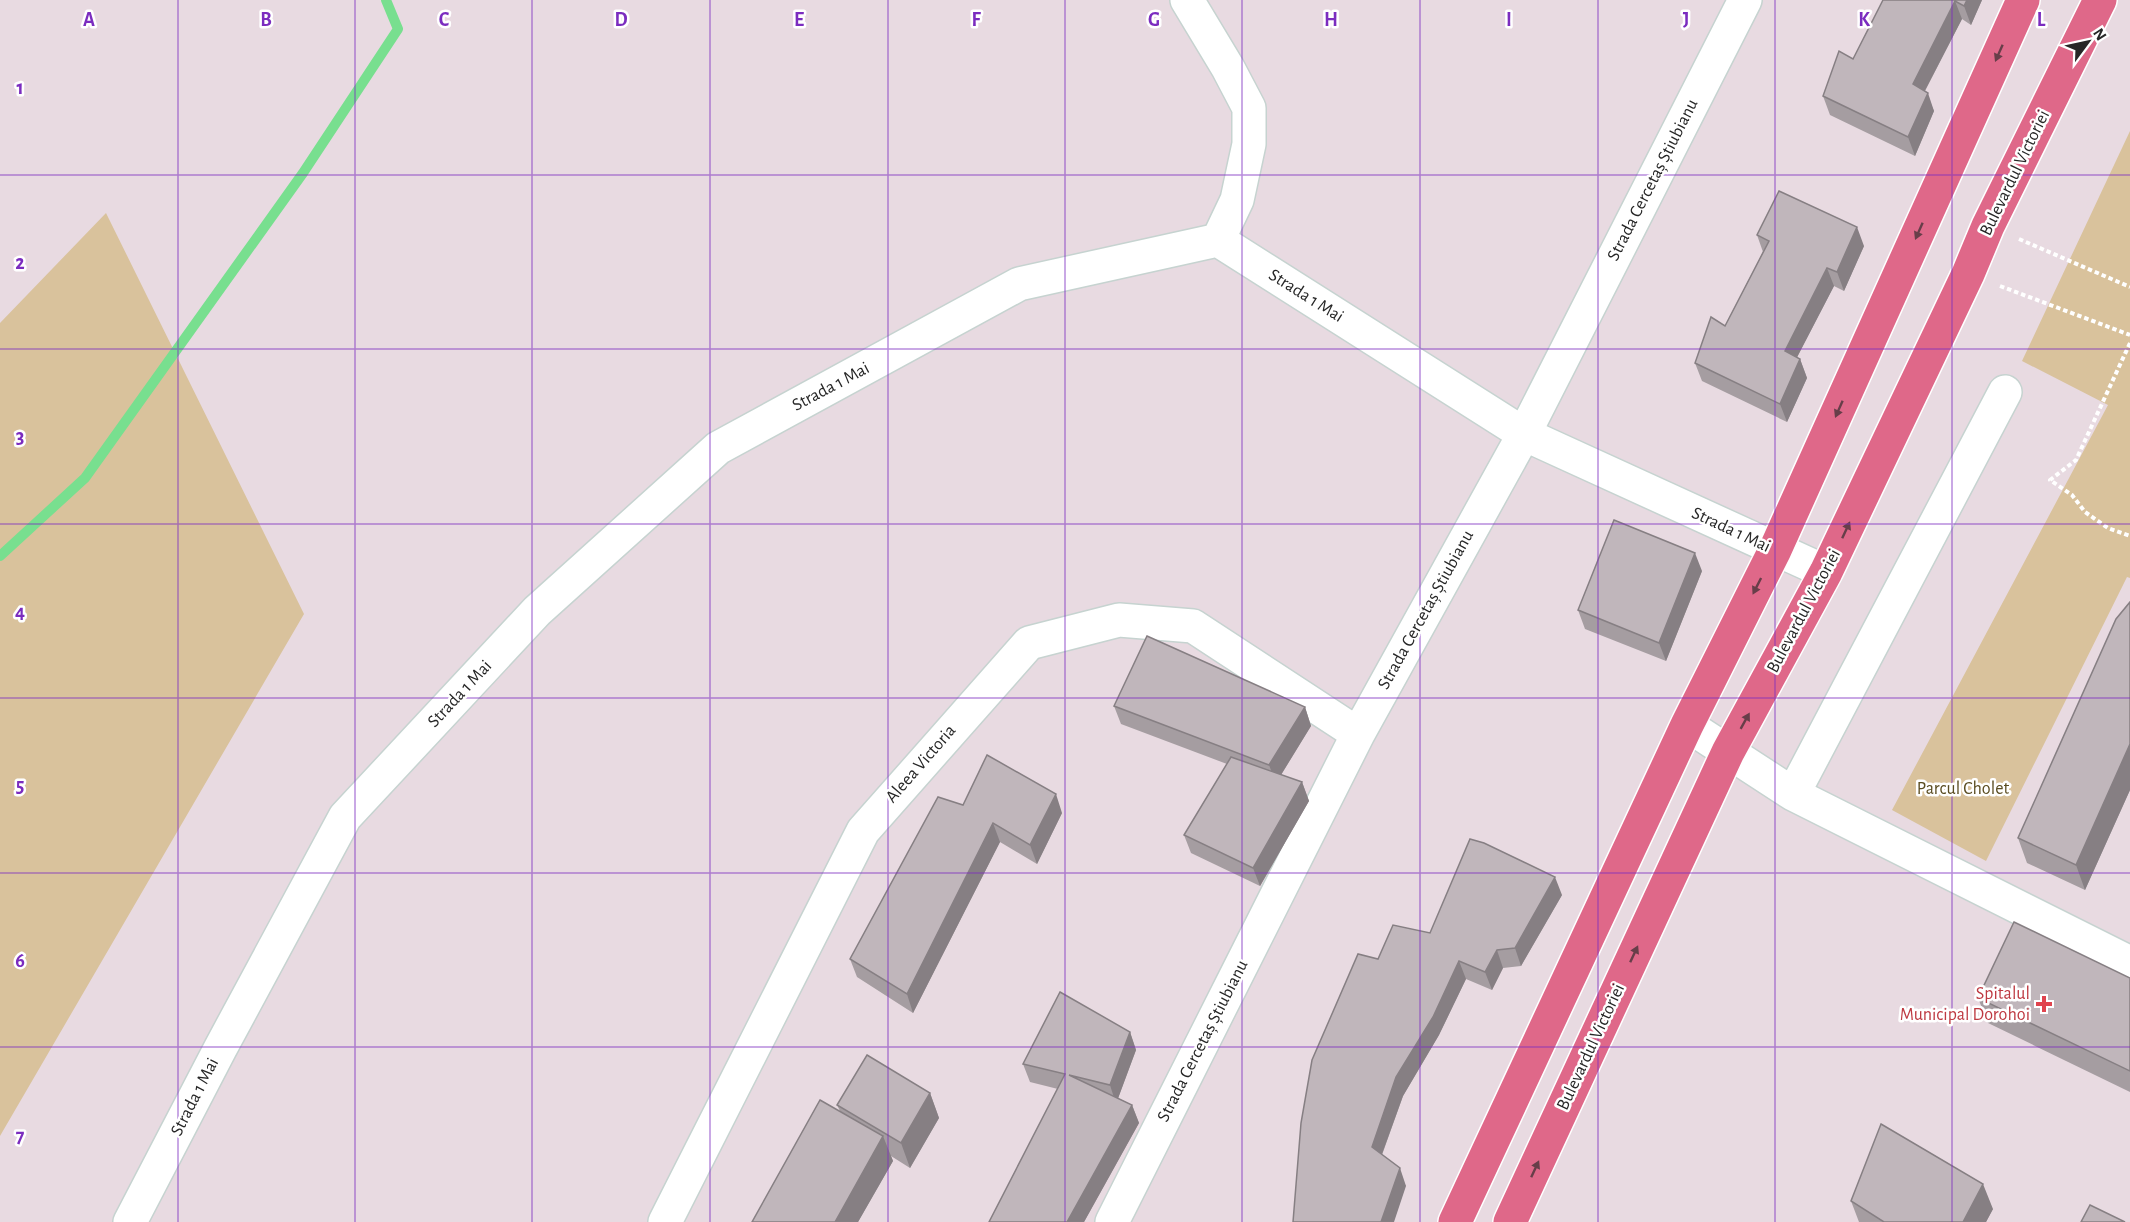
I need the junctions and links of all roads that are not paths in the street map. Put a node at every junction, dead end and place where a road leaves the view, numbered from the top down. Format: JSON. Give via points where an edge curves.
{"nodes":[{"id":1,"x":1187,"y":0,"type":"edge"},
{"id":2,"x":1745,"y":0,"type":"edge"},
{"id":3,"x":2023,"y":0,"type":"edge"},
{"id":4,"x":2100,"y":0,"type":"edge"},
{"id":5,"x":1218,"y":240,"type":"junction"},
{"id":6,"x":2005,"y":392,"type":"dead end"},
{"id":7,"x":1524,"y":434,"type":"junction"},
{"id":8,"x":1776,"y":550,"type":"junction"},
{"id":9,"x":1826,"y":572,"type":"junction"},
{"id":10,"x":1687,"y":725,"type":"junction"},
{"id":11,"x":1358,"y":734,"type":"junction"},
{"id":12,"x":1728,"y":752,"type":"junction"},
{"id":13,"x":1792,"y":794,"type":"junction"},
{"id":14,"x":2130,"y":963,"type":"edge"},
{"id":15,"x":130,"y":1222,"type":"edge"},
{"id":16,"x":665,"y":1222,"type":"edge"},
{"id":17,"x":1112,"y":1222,"type":"edge"},
{"id":18,"x":1455,"y":1222,"type":"edge"},
{"id":19,"x":1510,"y":1222,"type":"edge"}],
"edges":[{"from":1,"to":5,"type":"street","via":[[1249,108],[1249,144],[1237,200]]},
{"from":2,"to":7,"type":"street","name":"Strada Cercetaș Știubianu"},
{"from":3,"to":8,"type":"main road","one_way":true},
{"from":9,"to":4,"type":"main road","name":"Bulevardul Victoriei","one_way":true,"via":[[1988,226]]},
{"from":5,"to":7,"type":"street","name":"Strada 1 Mai"},
{"from":5,"to":15,"type":"street","name":"Strada 1 Mai","via":[[1019,284],[718,448],[545,603],[345,818]]},
{"from":6,"to":13,"type":"street"},
{"from":7,"to":8,"type":"street","name":"Strada 1 Mai"},
{"from":7,"to":11,"type":"street","name":"Strada Cercetaș Știubianu"},
{"from":8,"to":9,"type":"street","name":"Strada 1 Mai"},
{"from":8,"to":10,"type":"main road","one_way":true},
{"from":12,"to":9,"type":"main road","name":"Bulevardul Victoriei","one_way":true},
{"from":10,"to":12,"type":"street"},
{"from":10,"to":18,"type":"main road"},
{"from":11,"to":16,"type":"street","name":"Aleea Victoria","via":[[1193,626],[1119,620],[1029,643],[863,831]]},
{"from":11,"to":17,"type":"street","name":"Strada Cercetaș Știubianu"},
{"from":12,"to":13,"type":"street"},
{"from":19,"to":12,"type":"main road","name":"Bulevardul Victoriei","one_way":true},
{"from":13,"to":14,"type":"street"}]}
